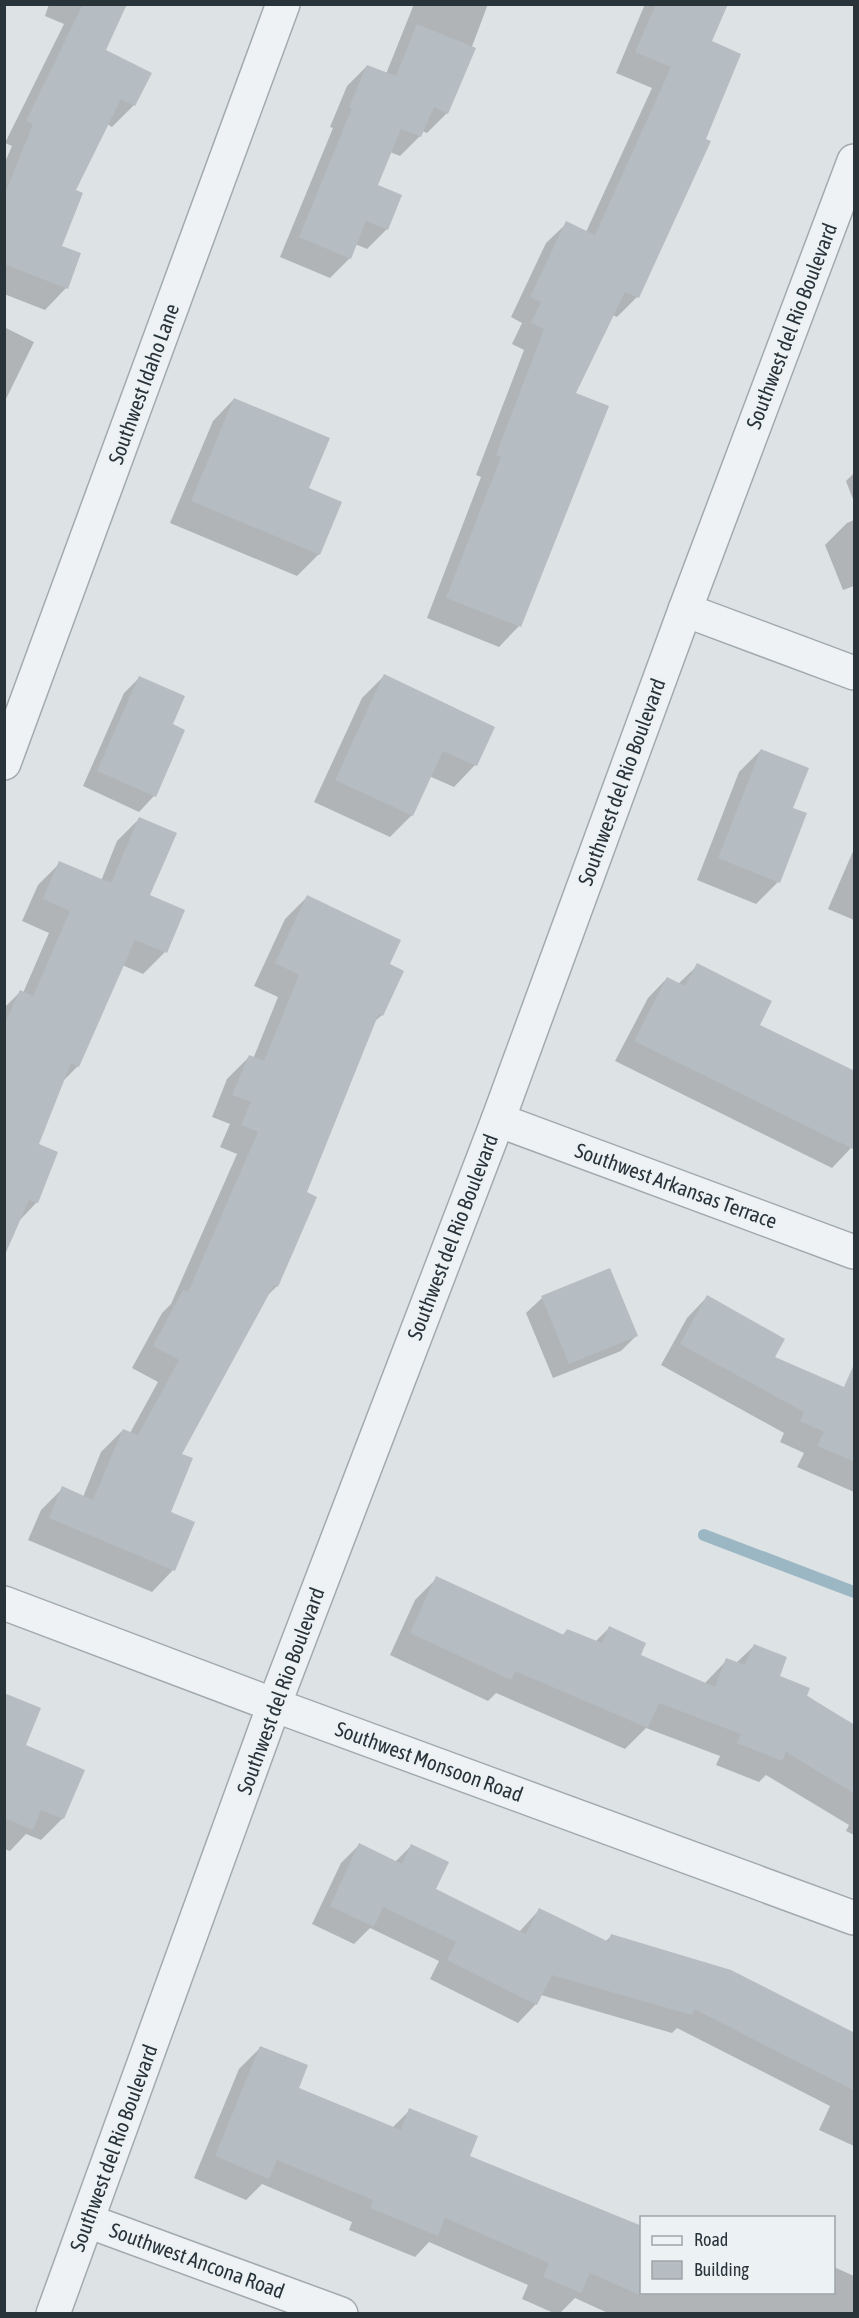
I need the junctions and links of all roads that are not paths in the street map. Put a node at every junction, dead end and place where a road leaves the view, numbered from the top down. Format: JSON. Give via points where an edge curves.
{"nodes":[{"id":1,"x":283,"y":4,"type":"edge"},
{"id":2,"x":855,"y":161,"type":"edge"},
{"id":3,"x":685,"y":610,"type":"junction"},
{"id":4,"x":855,"y":673,"type":"edge"},
{"id":5,"x":4,"y":763,"type":"edge"},
{"id":6,"x":498,"y":1120,"type":"junction"},
{"id":7,"x":855,"y":1252,"type":"edge"},
{"id":8,"x":4,"y":1603,"type":"edge"},
{"id":9,"x":274,"y":1705,"type":"junction"},
{"id":10,"x":855,"y":1918,"type":"edge"},
{"id":11,"x":88,"y":2221,"type":"junction"},
{"id":12,"x":52,"y":2313,"type":"edge"},
{"id":13,"x":340,"y":2313,"type":"edge"}],
"edges":[{"from":1,"to":5,"type":"street","name":"Southwest Idaho Lane"},
{"from":2,"to":3,"type":"street","name":"Southwest del Rio Boulevard"},
{"from":3,"to":4,"type":"street"},
{"from":3,"to":6,"type":"street","name":"Southwest del Rio Boulevard"},
{"from":6,"to":7,"type":"street","name":"Southwest Arkansas Terrace"},
{"from":6,"to":9,"type":"street","name":"Southwest del Rio Boulevard"},
{"from":8,"to":9,"type":"street","name":"Southwest Monsoon Road"},
{"from":9,"to":10,"type":"street","name":"Southwest Monsoon Road"},
{"from":9,"to":11,"type":"street","name":"Southwest del Rio Boulevard"},
{"from":11,"to":12,"type":"street","name":"Southwest del Rio Boulevard"},
{"from":11,"to":13,"type":"street","name":"Southwest Ancona Road"}]}
